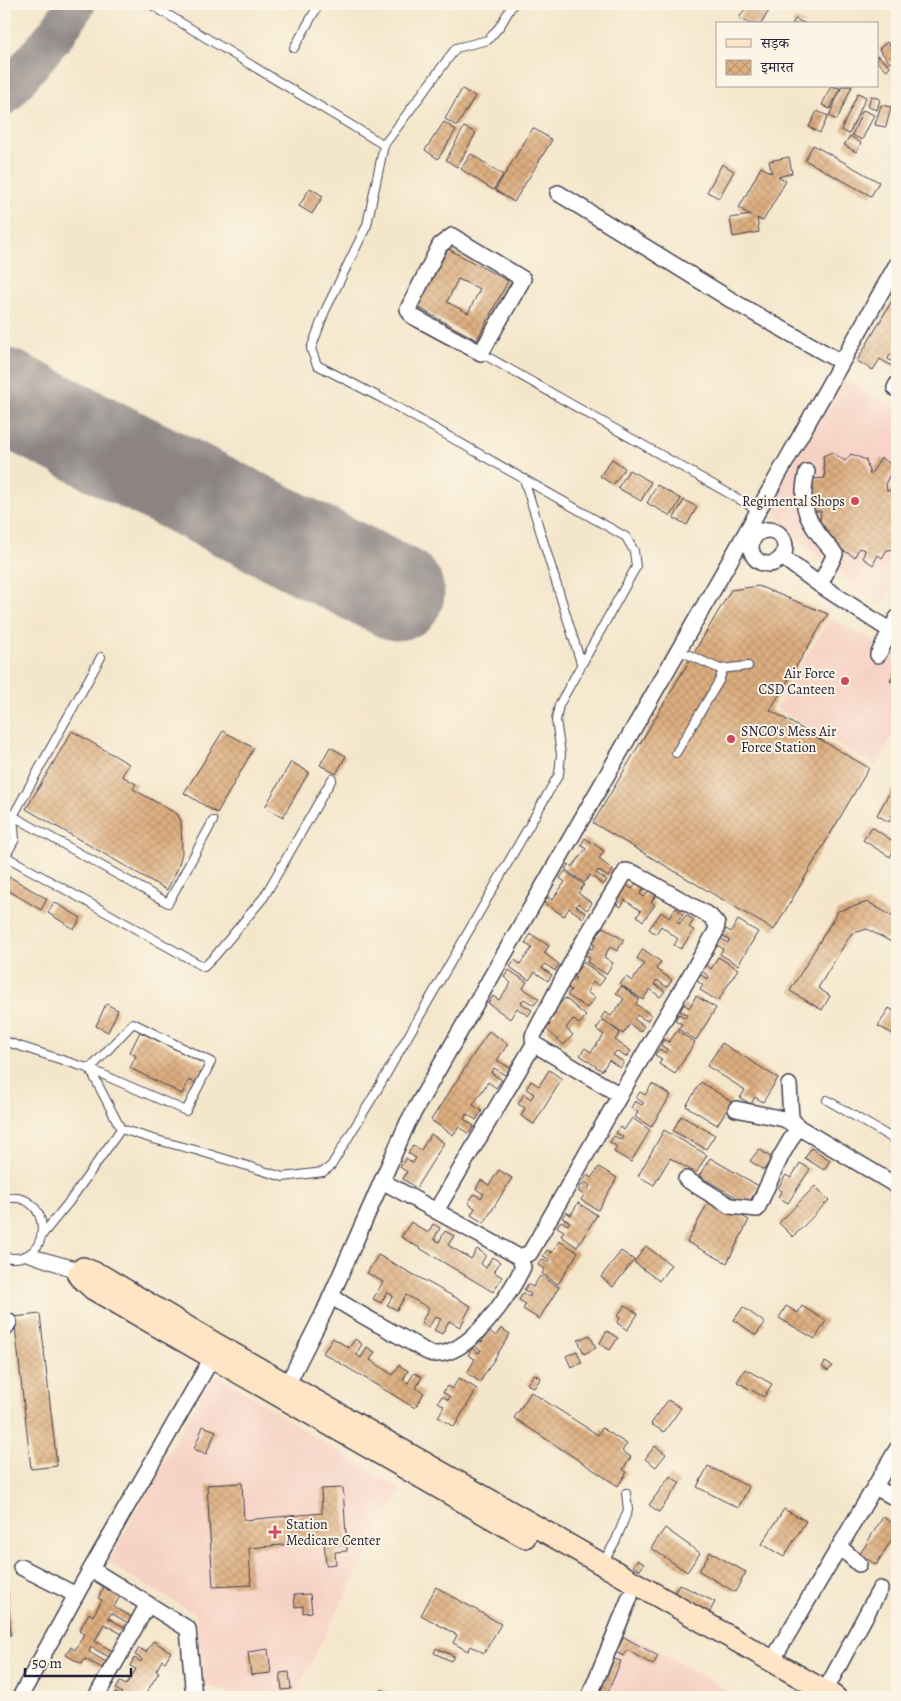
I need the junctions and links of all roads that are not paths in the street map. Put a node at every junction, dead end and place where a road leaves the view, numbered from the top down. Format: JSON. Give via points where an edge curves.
{"nodes":[{"id":1,"x":150,"y":4,"type":"edge"},
{"id":2,"x":319,"y":4,"type":"edge"},
{"id":3,"x":513,"y":4,"type":"edge"},
{"id":4,"x":294,"y":48,"type":"dead end"},
{"id":5,"x":384,"y":145,"type":"junction"},
{"id":6,"x":558,"y":193,"type":"dead end"},
{"id":7,"x":897,"y":264,"type":"edge"},
{"id":8,"x":481,"y":353,"type":"junction"},
{"id":9,"x":841,"y":362,"type":"junction"},
{"id":10,"x":897,"y":384,"type":"edge"},
{"id":11,"x":897,"y":390,"type":"edge"},
{"id":12,"x":807,"y":472,"type":"dead end"},
{"id":13,"x":524,"y":480,"type":"junction"},
{"id":14,"x":760,"y":507,"type":"junction"},
{"id":15,"x":757,"y":534,"type":"junction"},
{"id":16,"x":733,"y":555,"type":"junction"},
{"id":17,"x":782,"y":558,"type":"junction"},
{"id":18,"x":820,"y":585,"type":"junction"},
{"id":19,"x":895,"y":628,"type":"edge"},
{"id":20,"x":678,"y":650,"type":"junction"},
{"id":21,"x":878,"y":655,"type":"dead end"},
{"id":22,"x":100,"y":657,"type":"dead end"},
{"id":23,"x":581,"y":663,"type":"junction"},
{"id":24,"x":748,"y":666,"type":"dead end"},
{"id":25,"x":723,"y":669,"type":"junction"},
{"id":26,"x":676,"y":753,"type":"dead end"},
{"id":27,"x":332,"y":779,"type":"dead end"},
{"id":28,"x":13,"y":816,"type":"junction"},
{"id":29,"x":213,"y":821,"type":"dead end"},
{"id":30,"x":4,"y":858,"type":"edge"},
{"id":31,"x":4,"y":1041,"type":"edge"},
{"id":32,"x":534,"y":1044,"type":"junction"},
{"id":33,"x":90,"y":1069,"type":"junction"},
{"id":34,"x":789,"y":1085,"type":"dead end"},
{"id":35,"x":620,"y":1095,"type":"junction"},
{"id":36,"x":827,"y":1100,"type":"dead end"},
{"id":37,"x":736,"y":1109,"type":"dead end"},
{"id":38,"x":798,"y":1127,"type":"junction"},
{"id":39,"x":121,"y":1129,"type":"junction"},
{"id":40,"x":897,"y":1142,"type":"edge"},
{"id":41,"x":686,"y":1179,"type":"dead end"},
{"id":42,"x":382,"y":1181,"type":"junction"},
{"id":43,"x":897,"y":1186,"type":"edge"},
{"id":44,"x":4,"y":1200,"type":"edge"},
{"id":45,"x":436,"y":1211,"type":"junction"},
{"id":46,"x":42,"y":1235,"type":"junction"},
{"id":47,"x":28,"y":1255,"type":"junction"},
{"id":48,"x":4,"y":1257,"type":"edge"},
{"id":49,"x":519,"y":1257,"type":"junction"},
{"id":50,"x":81,"y":1271,"type":"junction"},
{"id":51,"x":331,"y":1296,"type":"junction"},
{"id":52,"x":4,"y":1319,"type":"edge"},
{"id":53,"x":4,"y":1330,"type":"edge"},
{"id":54,"x":212,"y":1358,"type":"junction"},
{"id":55,"x":288,"y":1383,"type":"junction"},
{"id":56,"x":897,"y":1449,"type":"edge"},
{"id":57,"x":875,"y":1487,"type":"junction"},
{"id":58,"x":626,"y":1493,"type":"dead end"},
{"id":59,"x":897,"y":1499,"type":"edge"},
{"id":60,"x":840,"y":1547,"type":"junction"},
{"id":61,"x":602,"y":1564,"type":"junction"},
{"id":62,"x":859,"y":1564,"type":"dead end"},
{"id":63,"x":21,"y":1567,"type":"dead end"},
{"id":64,"x":92,"y":1569,"type":"junction"},
{"id":65,"x":880,"y":1589,"type":"dead end"},
{"id":66,"x":76,"y":1596,"type":"junction"},
{"id":67,"x":630,"y":1598,"type":"junction"},
{"id":68,"x":148,"y":1604,"type":"junction"},
{"id":69,"x":772,"y":1662,"type":"junction"},
{"id":70,"x":823,"y":1695,"type":"edge"},
{"id":71,"x":20,"y":1697,"type":"edge"},
{"id":72,"x":96,"y":1697,"type":"edge"},
{"id":73,"x":194,"y":1697,"type":"edge"},
{"id":74,"x":589,"y":1697,"type":"edge"}],
"edges":[{"from":1,"to":5,"type":"lane"},
{"from":2,"to":4,"type":"lane"},
{"from":3,"to":5,"type":"lane","via":[[488,40],[456,48]]},
{"from":5,"to":13,"type":"lane","via":[[367,224],[324,311],[311,348],[316,365],[383,399]]},
{"from":6,"to":9,"type":"street","via":[[736,303]]},
{"from":7,"to":9,"type":"street"},
{"from":8,"to":8,"type":"street","via":[[524,280],[452,236],[440,245],[408,309],[412,316]]},
{"from":8,"to":14,"type":"lane"},
{"from":9,"to":14,"type":"street"},
{"from":10,"to":11,"type":"street"},
{"from":12,"to":18,"type":"street","via":[[803,489],[805,508],[813,527],[835,554]]},
{"from":13,"to":23,"type":"lane"},
{"from":13,"to":23,"type":"lane","via":[[626,537],[634,551],[636,567]]},
{"from":14,"to":15,"type":"street"},
{"from":14,"to":16,"type":"street"},
{"from":15,"to":16,"type":"street","via":[[746,540]]},
{"from":15,"to":17,"type":"street","via":[[766,530],[780,535],[785,543]]},
{"from":15,"to":17,"type":"street","via":[[751,550],[756,560],[773,564]]},
{"from":16,"to":20,"type":"street"},
{"from":17,"to":18,"type":"street"},
{"from":18,"to":19,"type":"street"},
{"from":19,"to":21,"type":"street"},
{"from":20,"to":25,"type":"lane"},
{"from":20,"to":42,"type":"street","via":[[408,1122]]},
{"from":22,"to":28,"type":"lane"},
{"from":23,"to":39,"type":"lane","via":[[559,705],[556,720],[559,774],[331,1166],[323,1172],[284,1177]]},
{"from":24,"to":25,"type":"lane"},
{"from":25,"to":26,"type":"lane"},
{"from":27,"to":30,"type":"lane","via":[[264,897],[204,967]]},
{"from":28,"to":29,"type":"lane","via":[[168,904]]},
{"from":28,"to":30,"type":"lane","via":[[14,839]]},
{"from":31,"to":33,"type":"lane"},
{"from":32,"to":35,"type":"street"},
{"from":32,"to":35,"type":"street","via":[[533,1036],[572,960],[626,871],[710,916],[717,924],[716,931]]},
{"from":32,"to":45,"type":"street"},
{"from":33,"to":33,"type":"lane","via":[[186,1111],[211,1062],[134,1023]]},
{"from":33,"to":39,"type":"lane"},
{"from":34,"to":38,"type":"street","via":[[791,1118]]},
{"from":35,"to":49,"type":"street","via":[[530,1252]]},
{"from":36,"to":40,"type":"lane"},
{"from":37,"to":38,"type":"street","via":[[784,1119]]},
{"from":38,"to":41,"type":"street","via":[[781,1156],[758,1209],[730,1206]]},
{"from":38,"to":43,"type":"street"},
{"from":39,"to":46,"type":"lane"},
{"from":42,"to":45,"type":"street"},
{"from":42,"to":51,"type":"street"},
{"from":44,"to":46,"type":"lane","via":[[17,1198],[32,1205],[41,1218]]},
{"from":45,"to":49,"type":"street"},
{"from":46,"to":47,"type":"lane","via":[[36,1248]]},
{"from":47,"to":48,"type":"lane"},
{"from":47,"to":50,"type":"lane"},
{"from":49,"to":51,"type":"street","via":[[523,1267],[515,1284],[493,1315],[465,1344],[453,1351],[433,1354]]},
{"from":50,"to":54,"type":"main road","via":[[92,1289]]},
{"from":50,"to":55,"type":"main road","via":[[102,1276]]},
{"from":51,"to":55,"type":"street"},
{"from":52,"to":53,"type":"street","via":[[8,1322]]},
{"from":54,"to":64,"type":"street"},
{"from":54,"to":67,"type":"main road"},
{"from":55,"to":61,"type":"main road"},
{"from":56,"to":57,"type":"street"},
{"from":57,"to":59,"type":"street"},
{"from":57,"to":60,"type":"street"},
{"from":58,"to":61,"type":"lane","via":[[628,1510]]},
{"from":60,"to":62,"type":"street"},
{"from":60,"to":69,"type":"street"},
{"from":61,"to":69,"type":"main road"},
{"from":63,"to":66,"type":"street"},
{"from":64,"to":66,"type":"street"},
{"from":64,"to":68,"type":"street"},
{"from":65,"to":70,"type":"street"},
{"from":66,"to":71,"type":"street"},
{"from":67,"to":70,"type":"main road"},
{"from":67,"to":74,"type":"street"},
{"from":68,"to":72,"type":"street"},
{"from":68,"to":73,"type":"street","via":[[188,1629]]},
{"from":69,"to":70,"type":"main road"}]}
